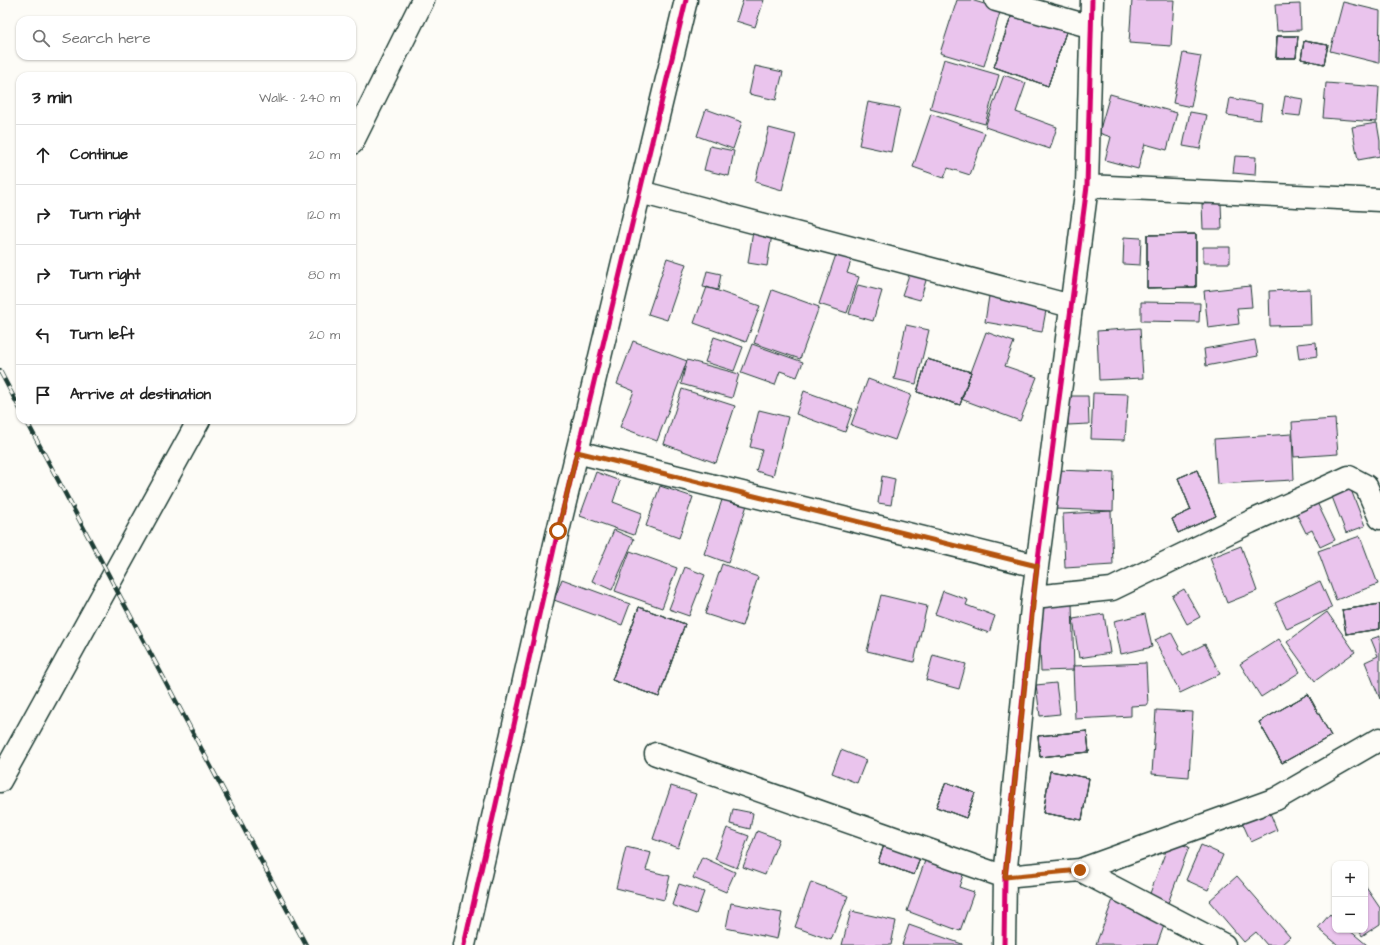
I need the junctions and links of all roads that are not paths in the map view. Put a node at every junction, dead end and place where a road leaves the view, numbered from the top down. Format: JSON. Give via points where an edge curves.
{"nodes":[{"id":1,"x":423,"y":0,"type":"edge"},
{"id":2,"x":686,"y":0,"type":"edge"},
{"id":3,"x":996,"y":0,"type":"edge"},
{"id":4,"x":1092,"y":0,"type":"edge"},
{"id":5,"x":1092,"y":27,"type":"junction"},
{"id":6,"x":356,"y":135,"type":"edge"},
{"id":7,"x":1087,"y":186,"type":"junction"},
{"id":8,"x":640,"y":192,"type":"junction"},
{"id":9,"x":1380,"y":200,"type":"edge"},
{"id":10,"x":1072,"y":306,"type":"junction"},
{"id":11,"x":197,"y":424,"type":"edge"},
{"id":12,"x":577,"y":452,"type":"junction"},
{"id":13,"x":1380,"y":518,"type":"edge"},
{"id":14,"x":1037,"y":566,"type":"junction"},
{"id":15,"x":1033,"y":597,"type":"junction"},
{"id":16,"x":1380,"y":739,"type":"edge"},
{"id":17,"x":656,"y":754,"type":"dead end"},
{"id":18,"x":0,"y":780,"type":"edge"},
{"id":19,"x":1080,"y":870,"type":"junction"},
{"id":20,"x":1005,"y":877,"type":"junction"},
{"id":21,"x":464,"y":945,"type":"edge"},
{"id":22,"x":1004,"y":945,"type":"edge"},
{"id":23,"x":1224,"y":945,"type":"edge"}],
"edges":[{"from":1,"to":6,"type":"street"},
{"from":2,"to":8,"type":"street"},
{"from":3,"to":5,"type":"street"},
{"from":4,"to":5,"type":"street"},
{"from":5,"to":7,"type":"street"},
{"from":7,"to":9,"type":"street"},
{"from":7,"to":10,"type":"street"},
{"from":8,"to":10,"type":"street"},
{"from":8,"to":12,"type":"street"},
{"from":10,"to":14,"type":"street"},
{"from":11,"to":18,"type":"street"},
{"from":12,"to":14,"type":"street"},
{"from":12,"to":21,"type":"street"},
{"from":13,"to":15,"type":"street","via":[[1366,486],[1349,477],[1112,588]]},
{"from":14,"to":15,"type":"street"},
{"from":15,"to":20,"type":"street"},
{"from":16,"to":19,"type":"street","via":[[1276,799]]},
{"from":17,"to":20,"type":"street"},
{"from":19,"to":20,"type":"street"},
{"from":19,"to":23,"type":"street"},
{"from":20,"to":22,"type":"street"}]}
